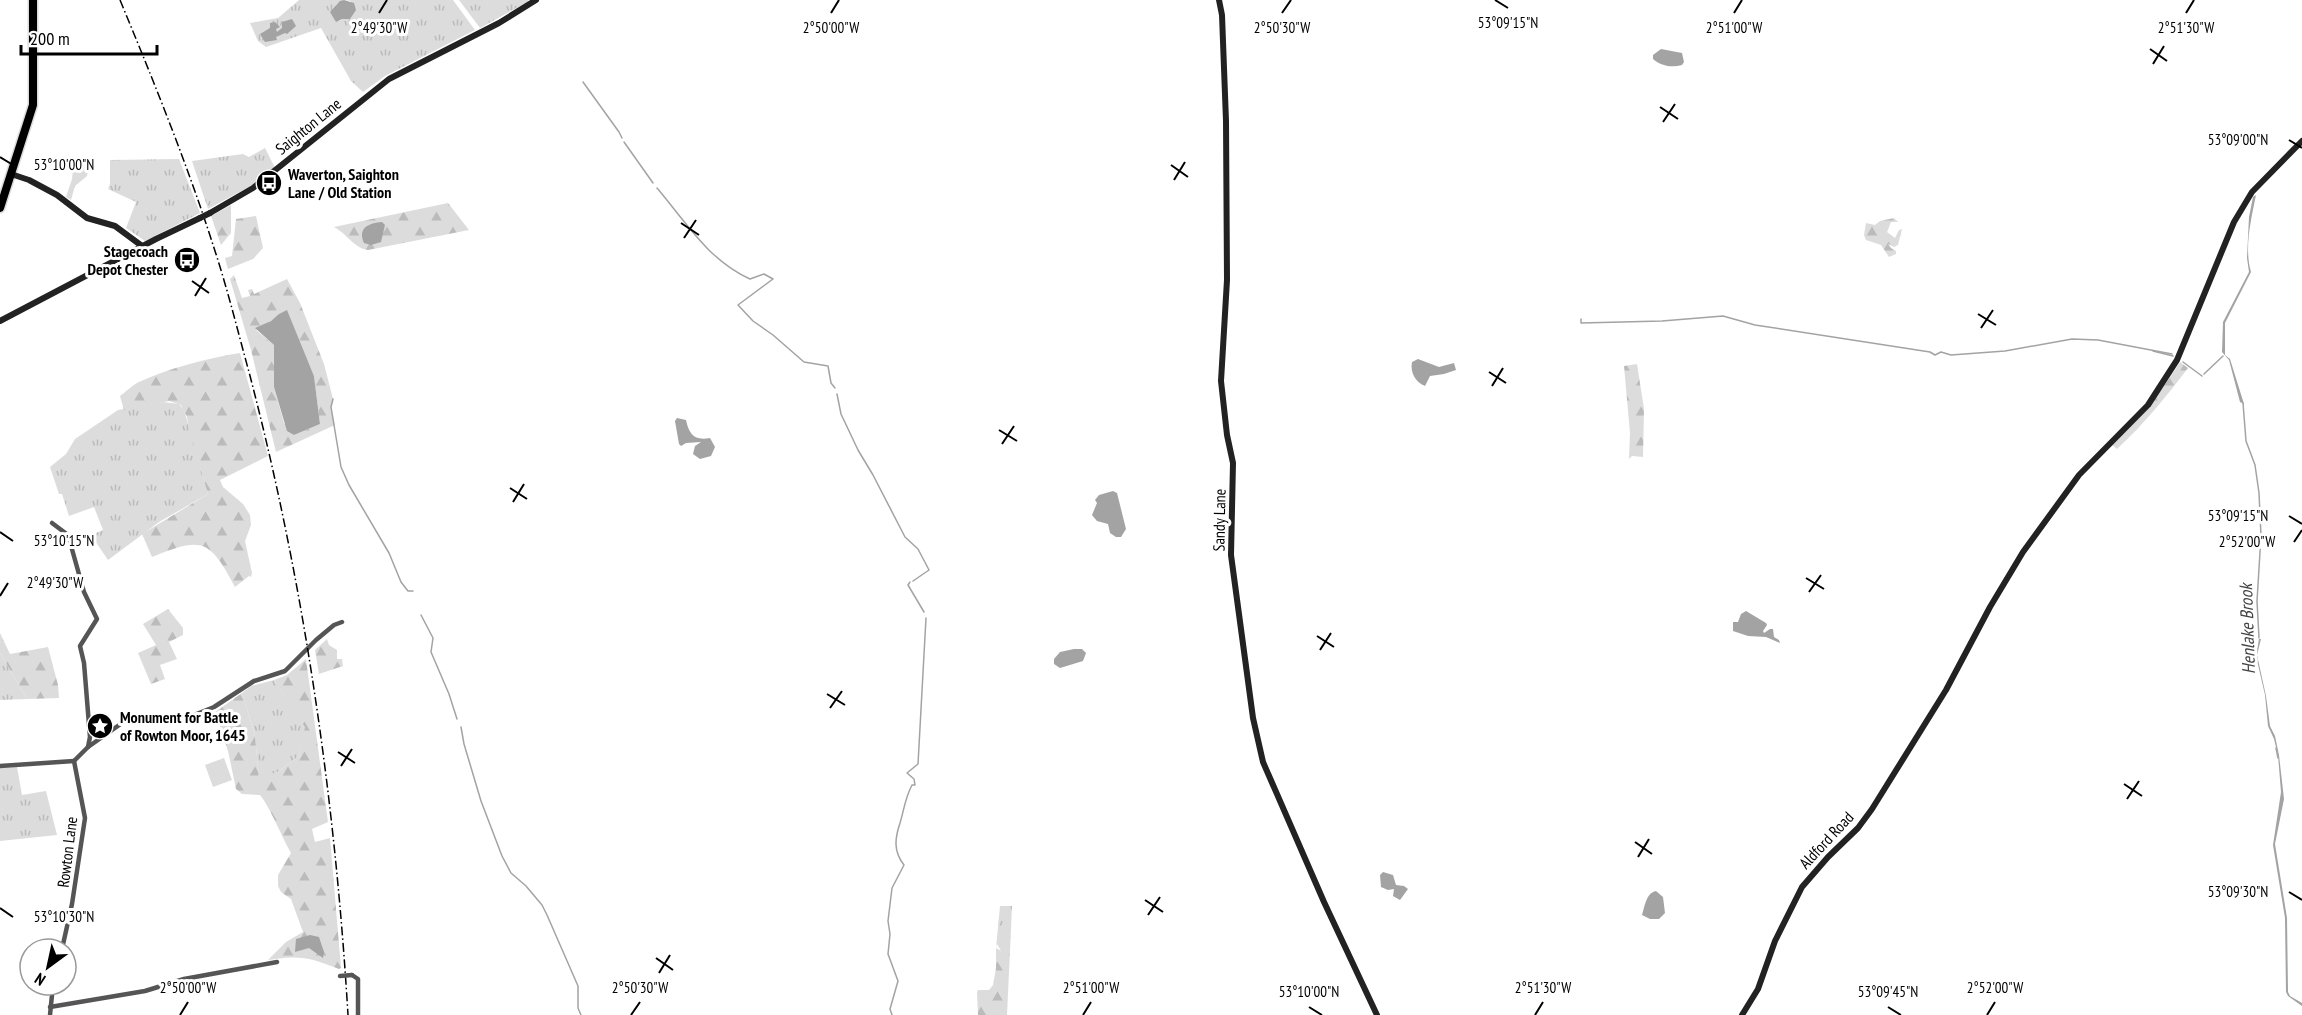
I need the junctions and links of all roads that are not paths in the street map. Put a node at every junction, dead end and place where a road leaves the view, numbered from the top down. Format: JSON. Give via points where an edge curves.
{"nodes":[{"id":1,"x":33,"y":0,"type":"edge"},
{"id":2,"x":536,"y":0,"type":"edge"},
{"id":3,"x":1219,"y":0,"type":"edge"},
{"id":4,"x":2302,"y":141,"type":"edge"},
{"id":5,"x":11,"y":174,"type":"junction"},
{"id":6,"x":0,"y":208,"type":"edge"},
{"id":7,"x":142,"y":246,"type":"junction"},
{"id":8,"x":0,"y":321,"type":"edge"},
{"id":9,"x":52,"y":523,"type":"dead end"},
{"id":10,"x":342,"y":622,"type":"dead end"},
{"id":11,"x":88,"y":747,"type":"junction"},
{"id":12,"x":74,"y":761,"type":"junction"},
{"id":13,"x":0,"y":766,"type":"edge"},
{"id":14,"x":65,"y":937,"type":"edge"},
{"id":15,"x":277,"y":962,"type":"dead end"},
{"id":16,"x":340,"y":976,"type":"dead end"},
{"id":17,"x":51,"y":997,"type":"edge"},
{"id":18,"x":50,"y":1007,"type":"junction"},
{"id":19,"x":50,"y":1015,"type":"edge"},
{"id":20,"x":358,"y":1015,"type":"edge"},
{"id":21,"x":1377,"y":1015,"type":"edge"},
{"id":22,"x":1742,"y":1015,"type":"edge"}],
"edges":[{"from":1,"to":5,"type":"highway","via":[[33,105]]},
{"from":2,"to":7,"type":"street","name":"Saighton Lane","bridge":true,"via":[[390,79],[253,188]]},
{"from":3,"to":21,"type":"street","name":"Sandy Lane","via":[[1226,121],[1227,280],[1221,381],[1233,463],[1231,555],[1253,718],[1263,762]]},
{"from":4,"to":22,"type":"street","name":"Aldford Road","via":[[2254,191],[2234,222],[2167,377],[2148,405],[2079,475],[2037,532],[1926,723],[1858,828],[1802,886],[1775,940],[1758,989]]},
{"from":5,"to":6,"type":"highway"},
{"from":5,"to":7,"type":"street","via":[[57,195],[87,218],[115,226]]},
{"from":7,"to":8,"type":"street","name":"Saighton Lane"},
{"from":9,"to":11,"type":"street","via":[[68,536],[84,592],[97,620],[80,646]]},
{"from":10,"to":11,"type":"street","via":[[316,640],[285,671],[254,681],[214,707],[182,718],[122,723]]},
{"from":11,"to":12,"type":"street"},
{"from":12,"to":13,"type":"street"},
{"from":12,"to":14,"type":"street","name":"Rowton Lane","via":[[85,818]]},
{"from":15,"to":18,"type":"street"},
{"from":16,"to":20,"type":"street","bridge":true,"via":[[352,975],[358,980]]},
{"from":17,"to":18,"type":"street"},
{"from":18,"to":19,"type":"street"}]}
